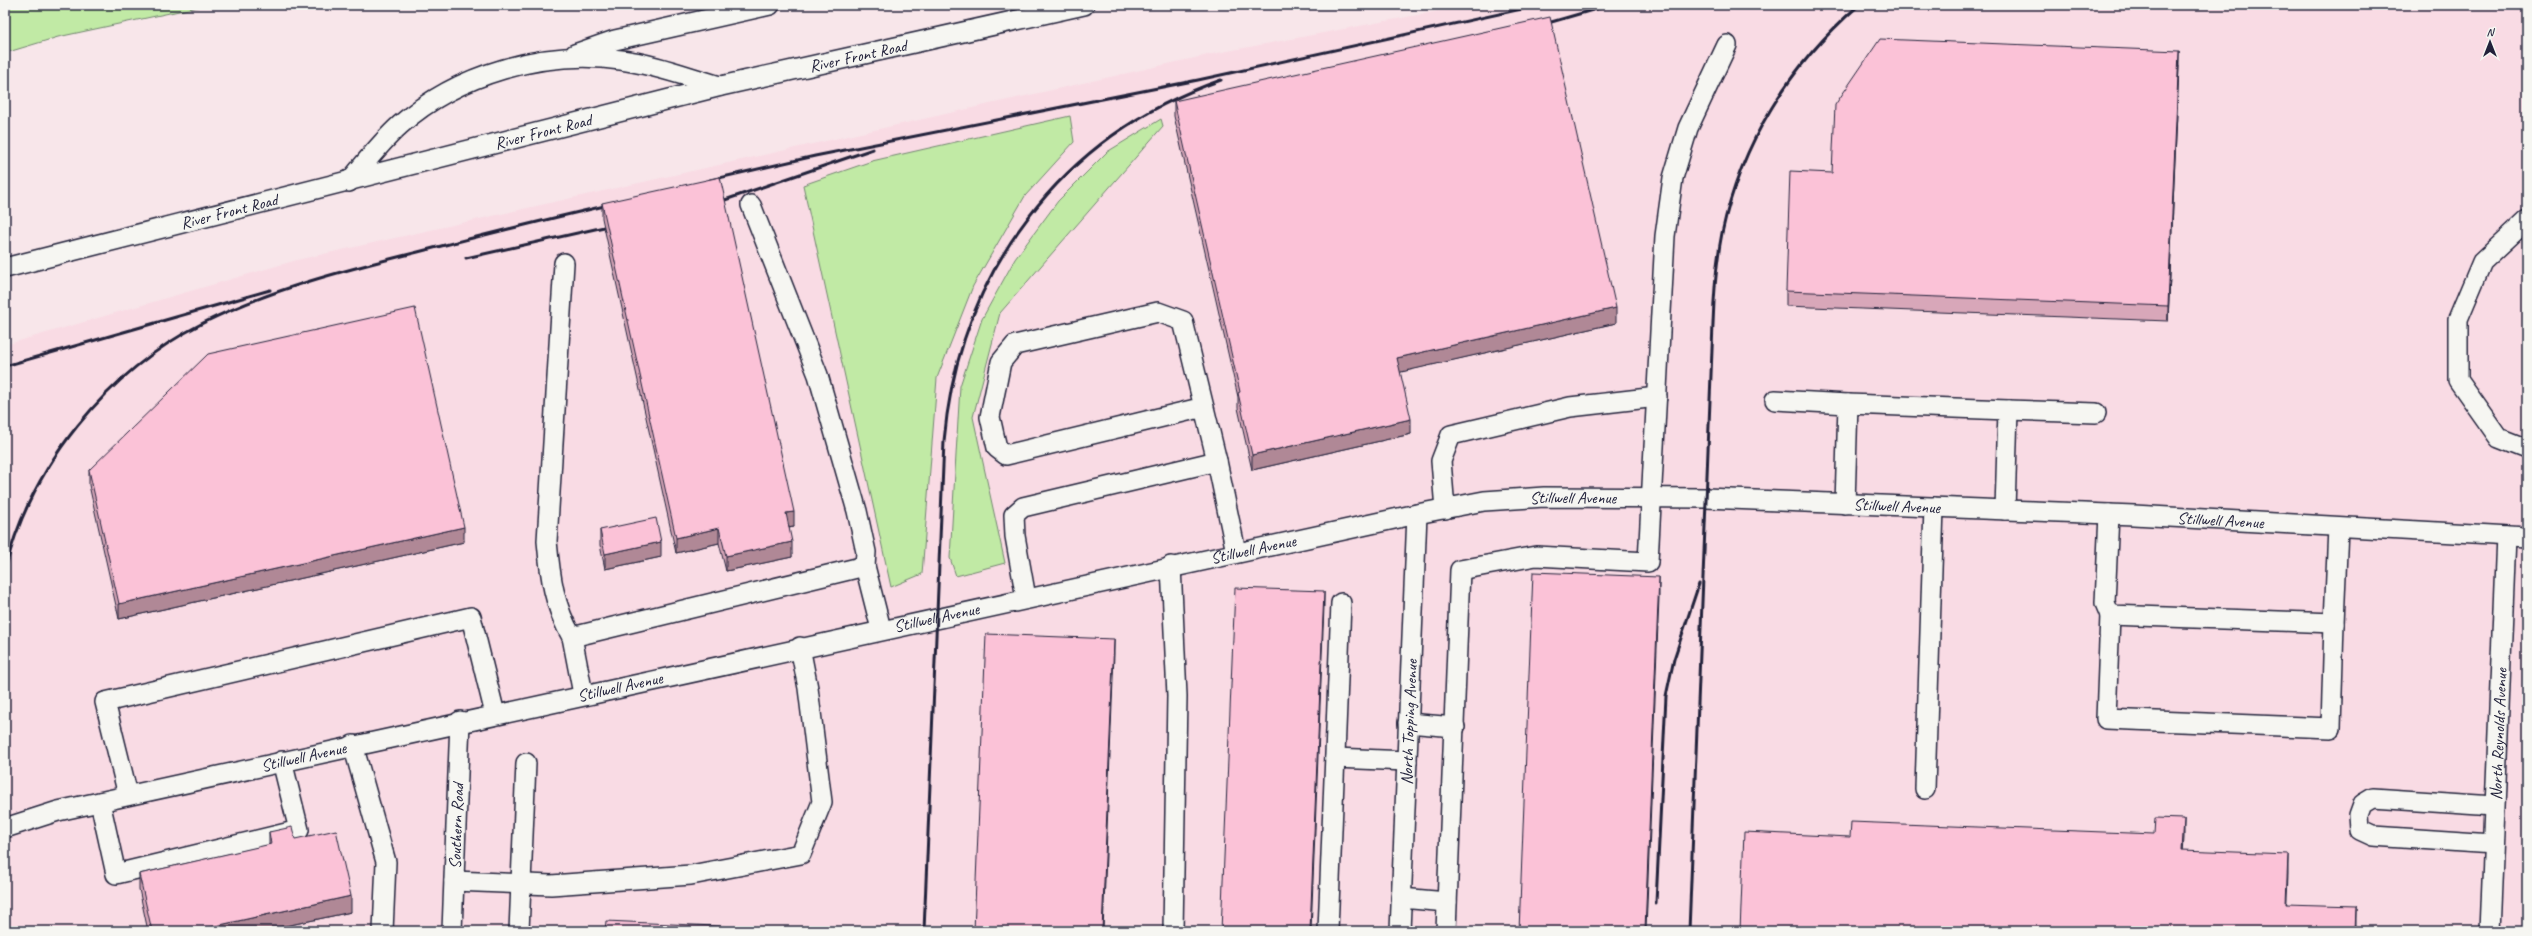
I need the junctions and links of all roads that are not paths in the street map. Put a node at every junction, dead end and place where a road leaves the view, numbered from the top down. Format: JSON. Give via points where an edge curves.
{"nodes":[{"id":1,"x":770,"y":5,"type":"edge"},
{"id":2,"x":1084,"y":5,"type":"edge"},
{"id":3,"x":1727,"y":45,"type":"dead end"},
{"id":4,"x":566,"y":57,"type":"junction"},
{"id":5,"x":721,"y":86,"type":"junction"},
{"id":6,"x":348,"y":182,"type":"junction"},
{"id":7,"x":751,"y":205,"type":"dead end"},
{"id":8,"x":2527,"y":220,"type":"edge"},
{"id":9,"x":564,"y":263,"type":"dead end"},
{"id":10,"x":5,"y":268,"type":"edge"},
{"id":11,"x":1657,"y":397,"type":"junction"},
{"id":12,"x":1775,"y":400,"type":"dead end"},
{"id":13,"x":1848,"y":404,"type":"junction"},
{"id":14,"x":1204,"y":407,"type":"junction"},
{"id":15,"x":2008,"y":410,"type":"junction"},
{"id":16,"x":2096,"y":413,"type":"dead end"},
{"id":17,"x":2527,"y":449,"type":"edge"},
{"id":18,"x":1217,"y":461,"type":"junction"},
{"id":19,"x":1653,"y":497,"type":"junction"},
{"id":20,"x":1846,"y":504,"type":"junction"},
{"id":21,"x":1934,"y":507,"type":"junction"},
{"id":22,"x":1445,"y":509,"type":"junction"},
{"id":23,"x":2005,"y":510,"type":"junction"},
{"id":24,"x":1417,"y":514,"type":"junction"},
{"id":25,"x":2109,"y":514,"type":"junction"},
{"id":26,"x":2338,"y":527,"type":"junction"},
{"id":27,"x":2506,"y":536,"type":"junction"},
{"id":28,"x":2527,"y":537,"type":"edge"},
{"id":29,"x":1236,"y":552,"type":"junction"},
{"id":30,"x":865,"y":566,"type":"junction"},
{"id":31,"x":1171,"y":566,"type":"junction"},
{"id":32,"x":1026,"y":598,"type":"junction"},
{"id":33,"x":1341,"y":603,"type":"dead end"},
{"id":34,"x":2110,"y":615,"type":"junction"},
{"id":35,"x":2334,"y":623,"type":"junction"},
{"id":36,"x":880,"y":629,"type":"junction"},
{"id":37,"x":572,"y":637,"type":"junction"},
{"id":38,"x":800,"y":647,"type":"junction"},
{"id":39,"x":583,"y":694,"type":"junction"},
{"id":40,"x":495,"y":714,"type":"junction"},
{"id":41,"x":460,"y":721,"type":"junction"},
{"id":42,"x":1408,"y":723,"type":"junction"},
{"id":43,"x":1455,"y":727,"type":"junction"},
{"id":44,"x":353,"y":746,"type":"junction"},
{"id":45,"x":1335,"y":758,"type":"junction"},
{"id":46,"x":282,"y":761,"type":"junction"},
{"id":47,"x":1407,"y":761,"type":"junction"},
{"id":48,"x":526,"y":763,"type":"dead end"},
{"id":49,"x":1925,"y":788,"type":"dead end"},
{"id":50,"x":128,"y":795,"type":"junction"},
{"id":51,"x":100,"y":802,"type":"junction"},
{"id":52,"x":2494,"y":806,"type":"junction"},
{"id":53,"x":5,"y":828,"type":"edge"},
{"id":54,"x":2493,"y":844,"type":"junction"},
{"id":55,"x":454,"y":881,"type":"junction"},
{"id":56,"x":520,"y":885,"type":"junction"},
{"id":57,"x":1401,"y":898,"type":"junction"},
{"id":58,"x":1447,"y":902,"type":"junction"},
{"id":59,"x":383,"y":931,"type":"edge"},
{"id":60,"x":452,"y":931,"type":"edge"},
{"id":61,"x":519,"y":931,"type":"edge"},
{"id":62,"x":1173,"y":931,"type":"edge"},
{"id":63,"x":1328,"y":931,"type":"edge"},
{"id":64,"x":1400,"y":931,"type":"edge"},
{"id":65,"x":1446,"y":931,"type":"edge"},
{"id":66,"x":2490,"y":931,"type":"edge"}],
"edges":[{"from":1,"to":4,"type":"street","via":[[615,40]]},
{"from":2,"to":5,"type":"street","name":"River Front Road"},
{"from":3,"to":11,"type":"street","via":[[1688,128],[1673,178],[1665,236]]},
{"from":4,"to":5,"type":"street","via":[[621,60]]},
{"from":4,"to":6,"type":"street","via":[[522,64],[478,78],[433,100],[399,126]]},
{"from":5,"to":6,"type":"street","name":"River Front Road"},
{"from":6,"to":10,"type":"street","name":"River Front Road"},
{"from":7,"to":30,"type":"street","via":[[818,375],[857,511],[866,552]]},
{"from":8,"to":17,"type":"street","via":[[2482,262],[2458,319],[2458,380],[2499,438]]},
{"from":9,"to":37,"type":"street","via":[[547,541],[551,578],[560,617]]},
{"from":11,"to":19,"type":"street"},
{"from":11,"to":22,"type":"street","via":[[1570,407],[1451,434],[1441,461]]},
{"from":12,"to":13,"type":"street"},
{"from":13,"to":15,"type":"street"},
{"from":13,"to":20,"type":"street"},
{"from":14,"to":14,"type":"street","via":[[1183,322],[1158,312],[1015,345],[1001,362],[990,417],[996,448],[1006,455]]},
{"from":14,"to":18,"type":"street"},
{"from":15,"to":16,"type":"street"},
{"from":15,"to":23,"type":"street"},
{"from":18,"to":29,"type":"street"},
{"from":18,"to":32,"type":"street","via":[[1023,507],[1014,515]]},
{"from":19,"to":20,"type":"street","name":"Stillwell Avenue"},
{"from":19,"to":22,"type":"street","name":"Stillwell Avenue","via":[[1544,497],[1484,501]]},
{"from":19,"to":43,"type":"street","via":[[1648,562],[1536,556],[1460,570]]},
{"from":20,"to":21,"type":"street","name":"Stillwell Avenue"},
{"from":21,"to":23,"type":"street","name":"Stillwell Avenue"},
{"from":21,"to":49,"type":"street"},
{"from":22,"to":24,"type":"street","name":"Stillwell Avenue"},
{"from":23,"to":25,"type":"street","name":"Stillwell Avenue"},
{"from":24,"to":29,"type":"street","name":"Stillwell Avenue"},
{"from":24,"to":42,"type":"street","name":"North Topping Avenue"},
{"from":25,"to":26,"type":"street","name":"Stillwell Avenue"},
{"from":25,"to":34,"type":"street","via":[[2105,603]]},
{"from":26,"to":27,"type":"street","name":"Stillwell Avenue"},
{"from":26,"to":35,"type":"street"},
{"from":27,"to":28,"type":"street","name":"Stillwell Avenue"},
{"from":27,"to":52,"type":"street","name":"North Reynolds Avenue"},
{"from":29,"to":31,"type":"street","name":"Stillwell Avenue"},
{"from":30,"to":36,"type":"street"},
{"from":30,"to":37,"type":"street"},
{"from":31,"to":32,"type":"street","name":"Stillwell Avenue"},
{"from":31,"to":62,"type":"street","via":[[1177,696]]},
{"from":32,"to":36,"type":"street","name":"Stillwell Avenue"},
{"from":33,"to":45,"type":"street"},
{"from":34,"to":35,"type":"street"},
{"from":34,"to":35,"type":"street","via":[[2106,719],[2331,728]]},
{"from":36,"to":38,"type":"street","name":"Stillwell Avenue"},
{"from":37,"to":39,"type":"street"},
{"from":38,"to":39,"type":"street","name":"Stillwell Avenue"},
{"from":38,"to":56,"type":"street","via":[[808,688],[822,802],[801,854],[692,875]]},
{"from":39,"to":40,"type":"street","name":"Stillwell Avenue"},
{"from":40,"to":41,"type":"street","name":"Stillwell Avenue"},
{"from":40,"to":50,"type":"street","via":[[471,617],[105,702]]},
{"from":41,"to":44,"type":"street","name":"Stillwell Avenue"},
{"from":41,"to":55,"type":"street","name":"Southern Road"},
{"from":42,"to":43,"type":"street"},
{"from":42,"to":47,"type":"street","name":"North Topping Avenue"},
{"from":43,"to":58,"type":"street"},
{"from":44,"to":46,"type":"street","name":"Stillwell Avenue"},
{"from":44,"to":59,"type":"street","via":[[386,862]]},
{"from":45,"to":47,"type":"street"},
{"from":45,"to":63,"type":"street"},
{"from":46,"to":50,"type":"street","name":"Stillwell Avenue"},
{"from":46,"to":51,"type":"street","via":[[299,830],[116,874]]},
{"from":47,"to":57,"type":"street","name":"North Topping Avenue"},
{"from":48,"to":56,"type":"street"},
{"from":50,"to":51,"type":"street","name":"Stillwell Avenue"},
{"from":51,"to":53,"type":"street","name":"Stillwell Avenue","via":[[58,811]]},
{"from":52,"to":54,"type":"street","name":"North Reynolds Avenue"},
{"from":52,"to":54,"type":"street","via":[[2373,798],[2363,804],[2359,816],[2360,830],[2373,836]]},
{"from":54,"to":66,"type":"street","name":"North Reynolds Avenue"},
{"from":55,"to":56,"type":"street"},
{"from":55,"to":60,"type":"street","name":"Southern Road"},
{"from":56,"to":61,"type":"street"},
{"from":57,"to":58,"type":"street"},
{"from":57,"to":64,"type":"street","name":"North Topping Avenue"},
{"from":58,"to":65,"type":"street"}]}
